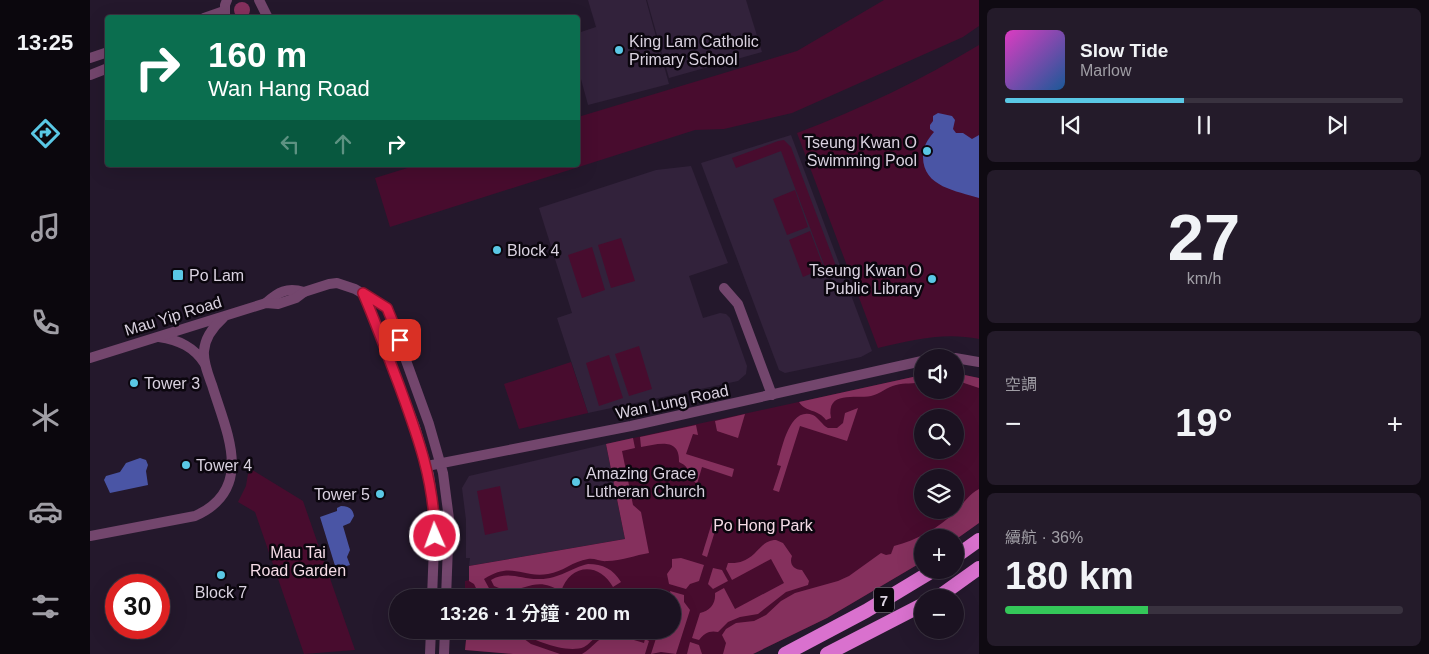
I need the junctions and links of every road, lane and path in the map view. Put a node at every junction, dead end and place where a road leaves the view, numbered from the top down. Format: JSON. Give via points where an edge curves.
{"nodes":[{"id":1,"x":227,"y":0,"type":"edge"},
{"id":2,"x":225,"y":14,"type":"edge"},
{"id":3,"x":105,"y":53,"type":"edge"},
{"id":4,"x":90,"y":58,"type":"edge"},
{"id":5,"x":105,"y":69,"type":"edge"},
{"id":6,"x":90,"y":75,"type":"edge"},
{"id":7,"x":724,"y":288,"type":"dead end"},
{"id":8,"x":363,"y":293,"type":"junction"},
{"id":9,"x":225,"y":316,"type":"junction"},
{"id":10,"x":156,"y":337,"type":"junction"},
{"id":11,"x":90,"y":358,"type":"edge"},
{"id":12,"x":964,"y":360,"type":"edge"},
{"id":13,"x":979,"y":362,"type":"edge"},
{"id":14,"x":914,"y":363,"type":"edge"},
{"id":15,"x":206,"y":366,"type":"junction"},
{"id":16,"x":772,"y":395,"type":"junction"},
{"id":17,"x":441,"y":463,"type":"junction"},
{"id":18,"x":427,"y":466,"type":"junction"},
{"id":19,"x":90,"y":536,"type":"edge"},
{"id":20,"x":979,"y":540,"type":"edge"},
{"id":21,"x":964,"y":550,"type":"edge"},
{"id":22,"x":979,"y":568,"type":"edge"},
{"id":23,"x":919,"y":579,"type":"edge"},
{"id":24,"x":979,"y":580,"type":"edge"},
{"id":25,"x":432,"y":589,"type":"edge"},
{"id":26,"x":446,"y":589,"type":"edge"},
{"id":27,"x":949,"y":589,"type":"edge"},
{"id":28,"x":957,"y":589,"type":"edge"},
{"id":29,"x":914,"y":609,"type":"edge"},
{"id":30,"x":431,"y":639,"type":"edge"},
{"id":31,"x":445,"y":639,"type":"edge"},
{"id":32,"x":787,"y":653,"type":"edge"},
{"id":33,"x":430,"y":654,"type":"edge"},
{"id":34,"x":444,"y":654,"type":"edge"},
{"id":35,"x":827,"y":654,"type":"edge"}],
"edges":[{"from":1,"to":2,"type":"street"},
{"from":3,"to":4,"type":"street"},
{"from":5,"to":6,"type":"street"},
{"from":7,"to":16,"type":"street","via":[[738,304]]},
{"from":8,"to":9,"type":"street","name":"Mau Yip Road","via":[[337,283],[304,292],[293,289],[275,294],[266,303]]},
{"from":8,"to":17,"type":"street","name":"Mau Yip Road","via":[[387,308]]},
{"from":8,"to":18,"type":"street"},
{"from":9,"to":10,"type":"street","name":"Mau Yip Road"},
{"from":9,"to":15,"type":"street","via":[[208,336],[204,351]]},
{"from":10,"to":11,"type":"street","name":"Mau Yip Road"},
{"from":10,"to":15,"type":"street","via":[[187,346]]},
{"from":12,"to":13,"type":"street"},
{"from":14,"to":16,"type":"street","name":"Wan Lung Road"},
{"from":15,"to":19,"type":"street","via":[[233,454],[233,472],[223,496],[195,516]]},
{"from":16,"to":17,"type":"street","name":"Wan Lung Road"},
{"from":17,"to":18,"type":"street","name":"Wan Lung Road"},
{"from":17,"to":26,"type":"street","name":"Mau Yip Road","via":[[449,519]]},
{"from":18,"to":25,"type":"street","via":[[435,519]]},
{"from":20,"to":21,"type":"highway"},
{"from":22,"to":27,"type":"highway"},
{"from":23,"to":32,"type":"highway","number":"7"},
{"from":24,"to":28,"type":"highway"},
{"from":29,"to":35,"type":"highway","number":"7"},
{"from":30,"to":33,"type":"street"},
{"from":31,"to":34,"type":"street"}]}
